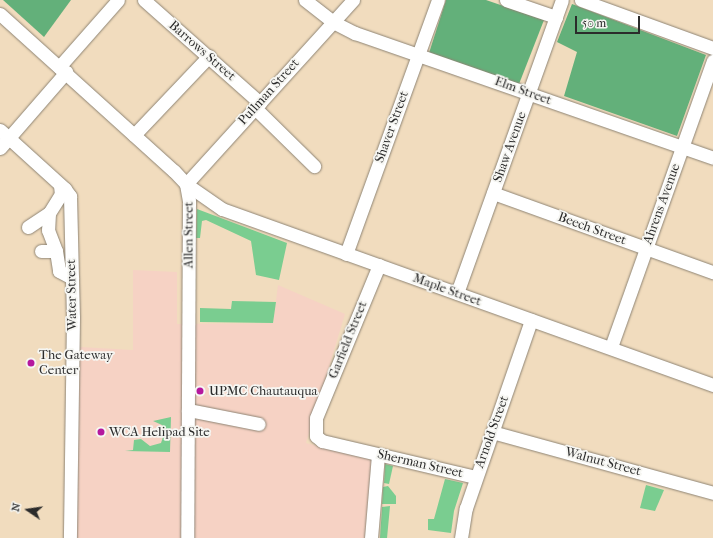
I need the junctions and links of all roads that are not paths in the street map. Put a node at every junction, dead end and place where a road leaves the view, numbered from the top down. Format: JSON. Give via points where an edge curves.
{"nodes":[{"id":1,"x":118,"y":0,"type":"edge"},
{"id":2,"x":144,"y":0,"type":"edge"},
{"id":3,"x":306,"y":0,"type":"edge"},
{"id":4,"x":353,"y":0,"type":"edge"},
{"id":5,"x":438,"y":0,"type":"edge"},
{"id":6,"x":506,"y":0,"type":"edge"},
{"id":7,"x":562,"y":0,"type":"edge"},
{"id":8,"x":582,"y":0,"type":"edge"},
{"id":9,"x":0,"y":14,"type":"edge"},
{"id":10,"x":556,"y":17,"type":"junction"},
{"id":11,"x":333,"y":22,"type":"junction"},
{"id":12,"x":713,"y":48,"type":"edge"},
{"id":13,"x":418,"y":54,"type":"junction"},
{"id":14,"x":209,"y":56,"type":"junction"},
{"id":15,"x":713,"y":61,"type":"edge"},
{"id":16,"x":63,"y":70,"type":"junction"},
{"id":17,"x":529,"y":94,"type":"junction"},
{"id":18,"x":258,"y":105,"type":"junction"},
{"id":19,"x":4,"y":134,"type":"edge"},
{"id":20,"x":134,"y":135,"type":"junction"},
{"id":21,"x":682,"y":147,"type":"junction"},
{"id":22,"x":0,"y":148,"type":"edge"},
{"id":23,"x":713,"y":158,"type":"edge"},
{"id":24,"x":314,"y":166,"type":"dead end"},
{"id":25,"x":186,"y":184,"type":"junction"},
{"id":26,"x":60,"y":185,"type":"junction"},
{"id":27,"x":493,"y":193,"type":"junction"},
{"id":28,"x":49,"y":213,"type":"junction"},
{"id":29,"x":28,"y":228,"type":"dead end"},
{"id":30,"x":646,"y":249,"type":"junction"},
{"id":31,"x":41,"y":251,"type":"dead end"},
{"id":32,"x":56,"y":251,"type":"junction"},
{"id":33,"x":346,"y":254,"type":"junction"},
{"id":34,"x":379,"y":265,"type":"junction"},
{"id":35,"x":713,"y":272,"type":"edge"},
{"id":36,"x":72,"y":278,"type":"junction"},
{"id":37,"x":457,"y":293,"type":"junction"},
{"id":38,"x":530,"y":324,"type":"junction"},
{"id":39,"x":610,"y":347,"type":"junction"},
{"id":40,"x":713,"y":385,"type":"edge"},
{"id":41,"x":188,"y":410,"type":"junction"},
{"id":42,"x":260,"y":424,"type":"dead end"},
{"id":43,"x":492,"y":432,"type":"junction"},
{"id":44,"x":363,"y":450,"type":"joint"},
{"id":45,"x":378,"y":454,"type":"junction"},
{"id":46,"x":476,"y":477,"type":"junction"},
{"id":47,"x":713,"y":493,"type":"edge"},
{"id":48,"x":70,"y":538,"type":"edge"},
{"id":49,"x":187,"y":538,"type":"edge"},
{"id":50,"x":371,"y":538,"type":"edge"},
{"id":51,"x":461,"y":538,"type":"edge"}],
"edges":[{"from":1,"to":16,"type":"street"},
{"from":2,"to":14,"type":"street","name":"Barrows Street"},
{"from":3,"to":11,"type":"street","name":"Elm Street"},
{"from":4,"to":11,"type":"street","name":"Pullman Street"},
{"from":5,"to":13,"type":"street","name":"Shaver Street"},
{"from":6,"to":10,"type":"street"},
{"from":7,"to":10,"type":"street","name":"Shaw Avenue"},
{"from":8,"to":12,"type":"street"},
{"from":9,"to":16,"type":"street","name":"Allen Street"},
{"from":10,"to":17,"type":"street","name":"Shaw Avenue"},
{"from":11,"to":13,"type":"street","name":"Elm Street","via":[[355,33]]},
{"from":11,"to":18,"type":"street","name":"Pullman Street"},
{"from":13,"to":17,"type":"street","name":"Elm Street"},
{"from":13,"to":33,"type":"street","name":"Shaver Street"},
{"from":14,"to":18,"type":"street","name":"Barrows Street"},
{"from":14,"to":20,"type":"street"},
{"from":15,"to":21,"type":"street","name":"Ahrens Avenue"},
{"from":16,"to":19,"type":"street"},
{"from":16,"to":20,"type":"street","name":"Allen Street"},
{"from":17,"to":21,"type":"street","name":"Elm Street"},
{"from":17,"to":27,"type":"street","name":"Shaw Avenue"},
{"from":18,"to":24,"type":"street","name":"Barrows Street"},
{"from":18,"to":25,"type":"street","name":"Pullman Street"},
{"from":19,"to":22,"type":"street"},
{"from":19,"to":26,"type":"street","name":"Water Street"},
{"from":20,"to":25,"type":"street","name":"Allen Street"},
{"from":21,"to":23,"type":"street","name":"Elm Street"},
{"from":21,"to":30,"type":"street","name":"Ahrens Avenue"},
{"from":25,"to":33,"type":"street","name":"Maple Street","via":[[222,210]]},
{"from":25,"to":41,"type":"street","name":"Allen Street","via":[[189,201]]},
{"from":26,"to":28,"type":"street","via":[[61,194]]},
{"from":26,"to":36,"type":"street","name":"Water Street","via":[[70,196]]},
{"from":27,"to":30,"type":"street","name":"Beech Street"},
{"from":27,"to":37,"type":"street","name":"Shaw Avenue"},
{"from":28,"to":29,"type":"street"},
{"from":28,"to":32,"type":"street","via":[[48,230]]},
{"from":30,"to":35,"type":"street","name":"Beech Street"},
{"from":30,"to":39,"type":"street","name":"Ahrens Avenue"},
{"from":31,"to":32,"type":"street"},
{"from":32,"to":36,"type":"street","via":[[59,271]]},
{"from":33,"to":34,"type":"street","name":"Maple Street"},
{"from":34,"to":37,"type":"street","name":"Maple Street"},
{"from":34,"to":44,"type":"street","name":"Garfield Street","via":[[314,430],[322,441]]},
{"from":36,"to":48,"type":"street","name":"Water Street"},
{"from":37,"to":38,"type":"street","name":"Maple Street"},
{"from":38,"to":39,"type":"street","name":"Maple Street"},
{"from":38,"to":43,"type":"street","name":"Arnold Street"},
{"from":39,"to":40,"type":"street","name":"Maple Street"},
{"from":41,"to":42,"type":"street"},
{"from":41,"to":49,"type":"street","name":"Allen Street"},
{"from":43,"to":46,"type":"street","name":"Arnold Street"},
{"from":43,"to":47,"type":"street","name":"Walnut Street"},
{"from":44,"to":45,"type":"street","name":"Sherman Street"},
{"from":45,"to":46,"type":"street","name":"Sherman Street"},
{"from":45,"to":50,"type":"street"},
{"from":46,"to":51,"type":"street","name":"Arnold Street","via":[[463,517]]}]}
